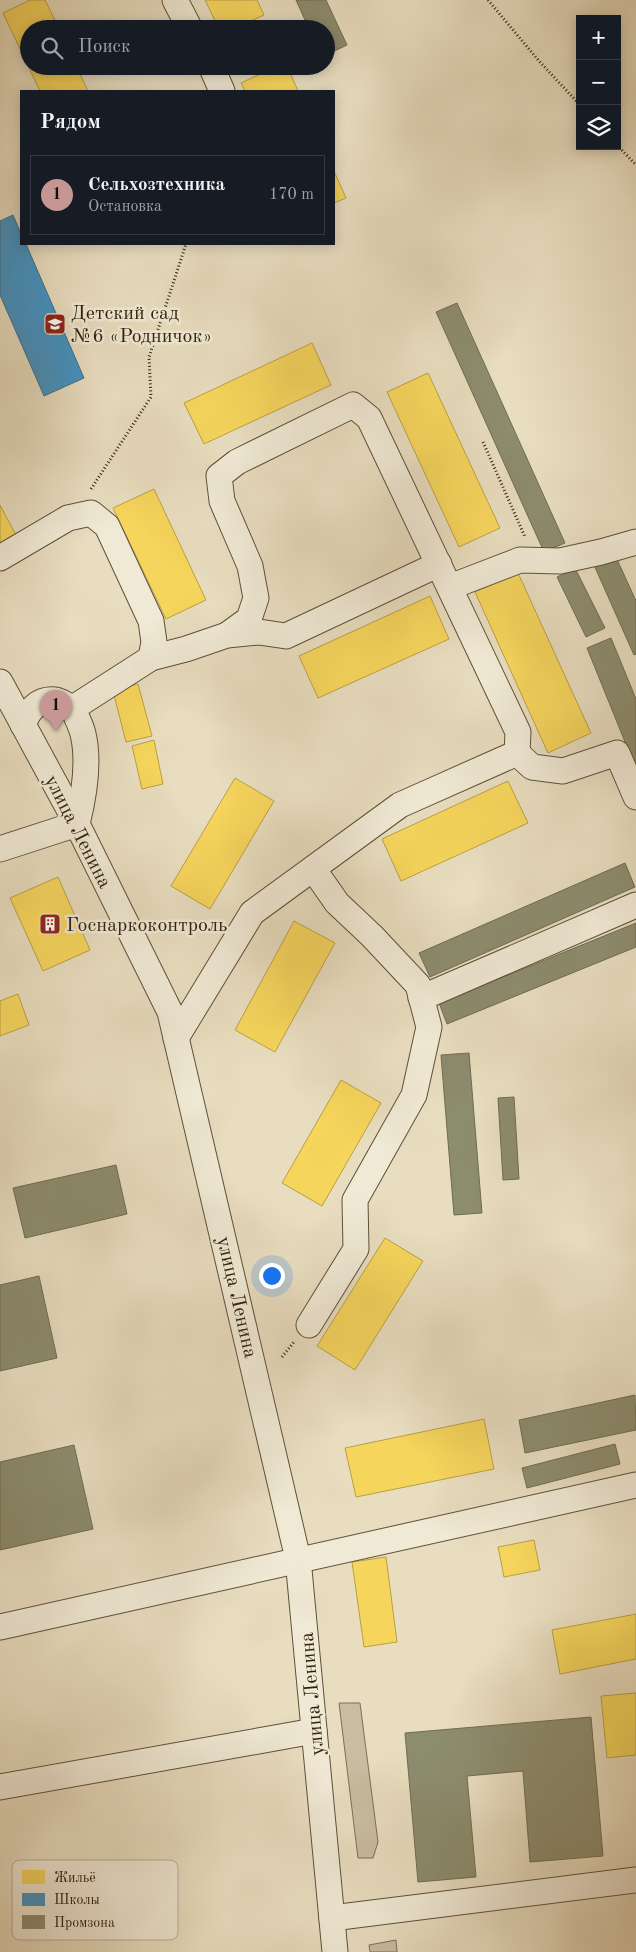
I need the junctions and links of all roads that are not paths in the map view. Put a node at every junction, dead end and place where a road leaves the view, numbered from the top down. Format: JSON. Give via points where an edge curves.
{"nodes":[{"id":1,"x":175,"y":0,"type":"edge"},
{"id":2,"x":185,"y":20,"type":"edge"},
{"id":3,"x":215,"y":75,"type":"edge"},
{"id":4,"x":222,"y":90,"type":"edge"},
{"id":5,"x":636,"y":542,"type":"edge"},
{"id":6,"x":0,"y":558,"type":"edge"},
{"id":7,"x":439,"y":564,"type":"junction"},
{"id":8,"x":450,"y":587,"type":"junction"},
{"id":9,"x":227,"y":635,"type":"junction"},
{"id":10,"x":151,"y":658,"type":"junction"},
{"id":11,"x":0,"y":682,"type":"edge"},
{"id":12,"x":72,"y":708,"type":"junction"},
{"id":13,"x":23,"y":725,"type":"junction"},
{"id":14,"x":517,"y":753,"type":"junction"},
{"id":15,"x":636,"y":797,"type":"edge"},
{"id":16,"x":77,"y":824,"type":"junction"},
{"id":17,"x":0,"y":849,"type":"edge"},
{"id":18,"x":314,"y":870,"type":"junction"},
{"id":19,"x":636,"y":905,"type":"edge"},
{"id":20,"x":420,"y":998,"type":"junction"},
{"id":21,"x":176,"y":1038,"type":"junction"},
{"id":22,"x":309,"y":1325,"type":"dead end"},
{"id":23,"x":636,"y":1485,"type":"edge"},
{"id":24,"x":298,"y":1559,"type":"junction"},
{"id":25,"x":0,"y":1627,"type":"edge"},
{"id":26,"x":314,"y":1731,"type":"junction"},
{"id":27,"x":0,"y":1787,"type":"edge"},
{"id":28,"x":636,"y":1880,"type":"edge"},
{"id":29,"x":332,"y":1918,"type":"junction"},
{"id":30,"x":335,"y":1952,"type":"edge"}],
"edges":[{"from":1,"to":2,"type":"street"},
{"from":3,"to":4,"type":"street"},
{"from":5,"to":8,"type":"street","via":[[560,561],[520,560]]},
{"from":6,"to":10,"type":"street","via":[[68,518],[91,513],[107,526],[151,621],[154,642]]},
{"from":7,"to":8,"type":"street"},
{"from":7,"to":9,"type":"street","via":[[286,636],[259,632]]},
{"from":7,"to":9,"type":"street","via":[[369,418],[353,405],[237,462],[219,476],[222,501],[250,566],[256,598],[249,619]]},
{"from":8,"to":14,"type":"street","via":[[518,732]]},
{"from":9,"to":10,"type":"street"},
{"from":10,"to":12,"type":"street"},
{"from":11,"to":13,"type":"street","name":"улица Ленина"},
{"from":12,"to":13,"type":"street","via":[[55,700],[38,703],[27,714]]},
{"from":12,"to":16,"type":"street","via":[[83,734],[86,762],[84,797]]},
{"from":13,"to":16,"type":"street","name":"улица Ленина"},
{"from":14,"to":15,"type":"street","via":[[532,767],[563,771],[617,753]]},
{"from":14,"to":18,"type":"street","via":[[400,805]]},
{"from":16,"to":17,"type":"street"},
{"from":16,"to":21,"type":"street","name":"улица Ленина","via":[[170,1012]]},
{"from":18,"to":20,"type":"street","via":[[337,903],[418,986]]},
{"from":18,"to":21,"type":"street","via":[[252,913]]},
{"from":19,"to":20,"type":"street"},
{"from":20,"to":22,"type":"street","via":[[429,1027],[414,1095],[356,1200],[356,1249]]},
{"from":21,"to":24,"type":"street","name":"улица Ленина"},
{"from":23,"to":24,"type":"street"},
{"from":24,"to":25,"type":"street"},
{"from":24,"to":26,"type":"street","name":"улица Ленина"},
{"from":26,"to":27,"type":"street"},
{"from":26,"to":29,"type":"street","name":"улица Ленина"},
{"from":28,"to":29,"type":"street"},
{"from":29,"to":30,"type":"street","name":"улица Ленина"}]}
